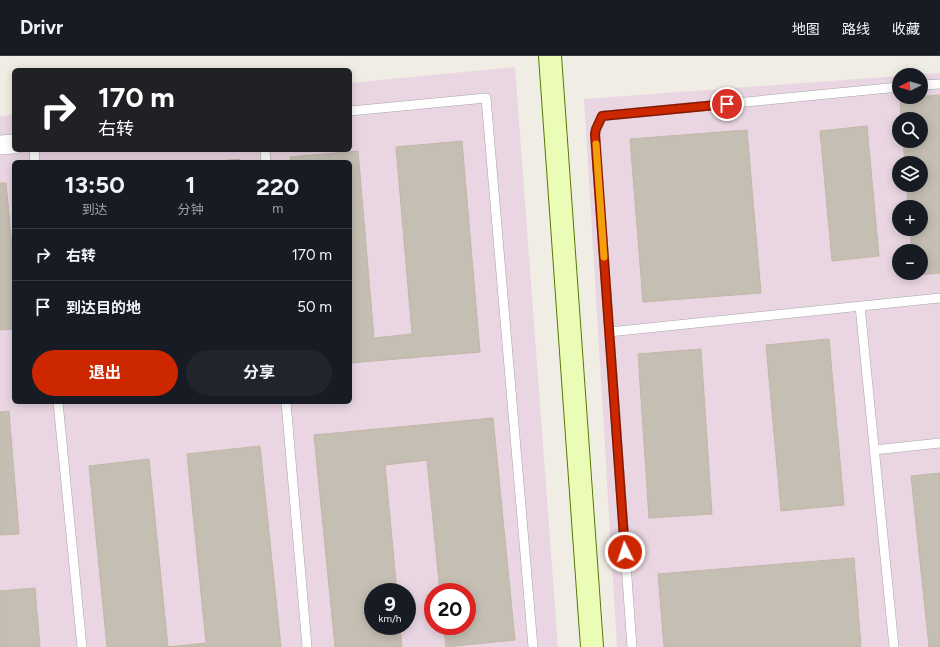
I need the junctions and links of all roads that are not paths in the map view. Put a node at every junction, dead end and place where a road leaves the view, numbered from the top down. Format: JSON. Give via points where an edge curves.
{"nodes":[{"id":1,"x":550,"y":56,"type":"edge"},
{"id":2,"x":940,"y":84,"type":"edge"},
{"id":3,"x":928,"y":85,"type":"edge"},
{"id":4,"x":892,"y":89,"type":"edge"},
{"id":5,"x":352,"y":112,"type":"edge"},
{"id":6,"x":12,"y":144,"type":"edge"},
{"id":7,"x":0,"y":145,"type":"edge"},
{"id":8,"x":940,"y":298,"type":"edge"},
{"id":9,"x":860,"y":306,"type":"junction"},
{"id":10,"x":609,"y":332,"type":"junction"},
{"id":11,"x":58,"y":404,"type":"edge"},
{"id":12,"x":286,"y":404,"type":"edge"},
{"id":13,"x":940,"y":443,"type":"edge"},
{"id":14,"x":874,"y":450,"type":"junction"},
{"id":15,"x":82,"y":647,"type":"edge"},
{"id":16,"x":307,"y":647,"type":"edge"},
{"id":17,"x":533,"y":647,"type":"edge"},
{"id":18,"x":592,"y":647,"type":"edge"},
{"id":19,"x":632,"y":647,"type":"edge"},
{"id":20,"x":894,"y":647,"type":"edge"}],
"edges":[{"from":1,"to":18,"type":"street"},
{"from":2,"to":3,"type":"lane"},
{"from":4,"to":10,"type":"lane","via":[[602,116],[595,134]]},
{"from":5,"to":17,"type":"lane","via":[[486,98]]},
{"from":6,"to":7,"type":"street"},
{"from":8,"to":9,"type":"lane"},
{"from":9,"to":10,"type":"lane"},
{"from":9,"to":14,"type":"lane"},
{"from":10,"to":19,"type":"lane"},
{"from":11,"to":15,"type":"lane"},
{"from":12,"to":16,"type":"lane"},
{"from":13,"to":14,"type":"lane"},
{"from":14,"to":20,"type":"lane"}]}
